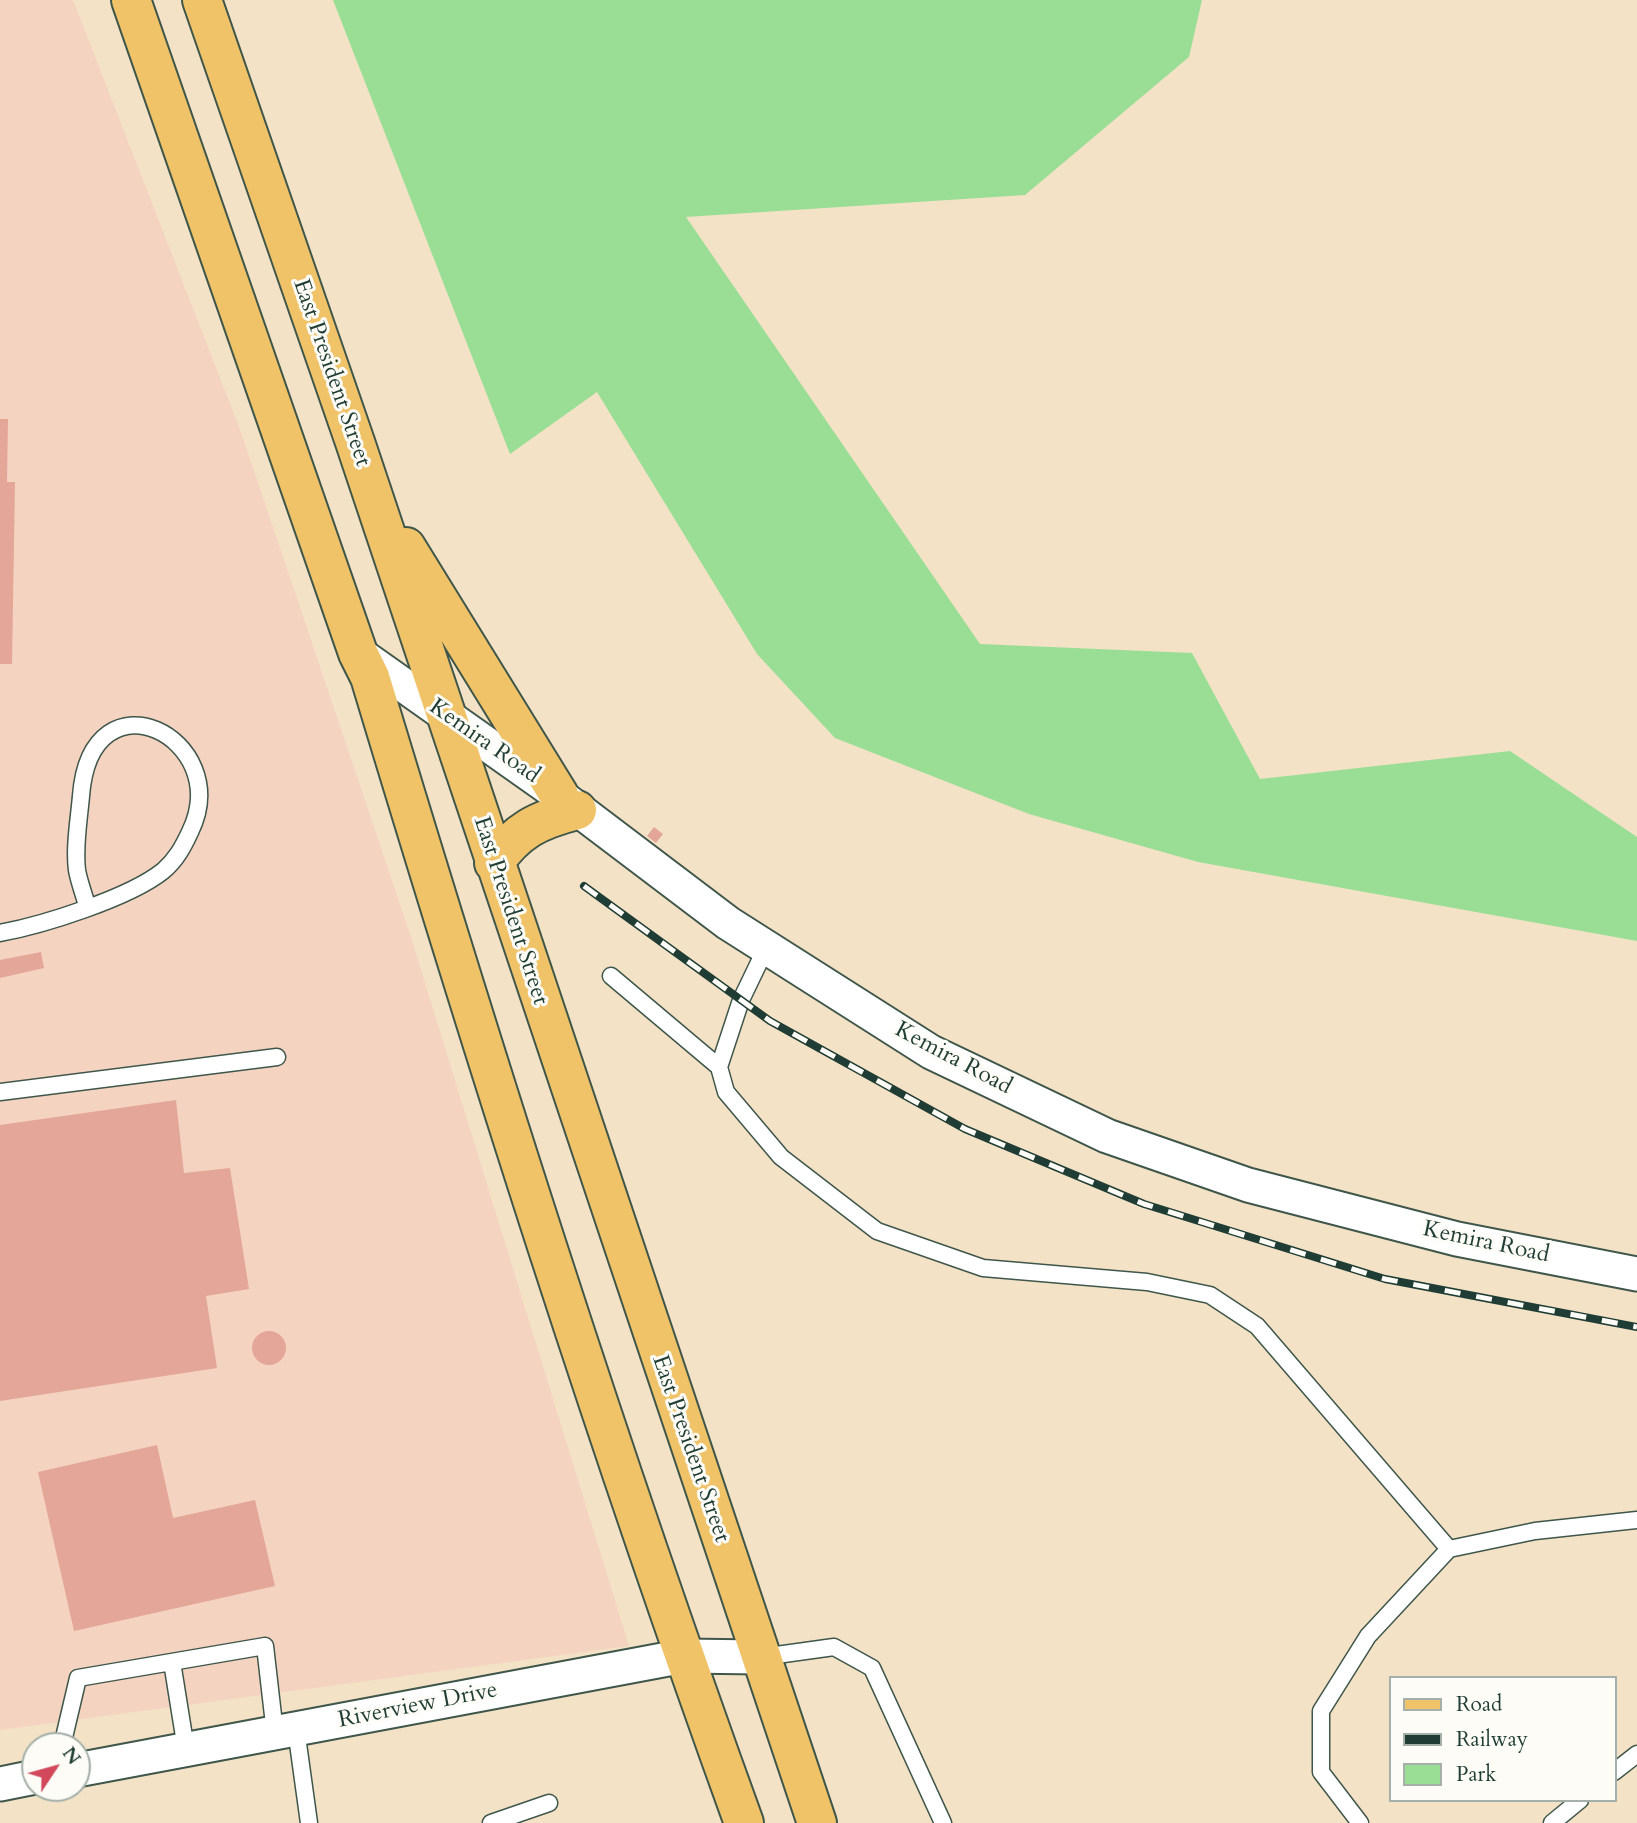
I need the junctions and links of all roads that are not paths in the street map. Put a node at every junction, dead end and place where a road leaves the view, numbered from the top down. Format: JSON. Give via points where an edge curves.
{"nodes":[{"id":1,"x":131,"y":0,"type":"edge"},
{"id":2,"x":201,"y":0,"type":"edge"},
{"id":3,"x":369,"y":485,"type":"junction"},
{"id":4,"x":358,"y":653,"type":"junction"},
{"id":5,"x":445,"y":716,"type":"junction"},
{"id":6,"x":568,"y":803,"type":"junction"},
{"id":7,"x":494,"y":863,"type":"junction"},
{"id":8,"x":87,"y":906,"type":"junction"},
{"id":9,"x":0,"y":933,"type":"edge"},
{"id":10,"x":766,"y":948,"type":"junction"},
{"id":11,"x":611,"y":976,"type":"dead end"},
{"id":12,"x":277,"y":1057,"type":"dead end"},
{"id":13,"x":719,"y":1067,"type":"junction"},
{"id":14,"x":0,"y":1092,"type":"edge"},
{"id":15,"x":1637,"y":1274,"type":"edge"},
{"id":16,"x":1637,"y":1520,"type":"edge"},
{"id":17,"x":1448,"y":1549,"type":"junction"},
{"id":18,"x":684,"y":1656,"type":"junction"},
{"id":19,"x":760,"y":1657,"type":"junction"},
{"id":20,"x":172,"y":1662,"type":"junction"},
{"id":21,"x":286,"y":1731,"type":"junction"},
{"id":22,"x":65,"y":1732,"type":"edge"},
{"id":23,"x":186,"y":1749,"type":"junction"},
{"id":24,"x":1637,"y":1754,"type":"edge"},
{"id":25,"x":91,"y":1767,"type":"edge"},
{"id":26,"x":1616,"y":1770,"type":"edge"},
{"id":27,"x":21,"y":1780,"type":"edge"},
{"id":28,"x":0,"y":1784,"type":"edge"},
{"id":29,"x":1578,"y":1802,"type":"edge"},
{"id":30,"x":549,"y":1803,"type":"dead end"},
{"id":31,"x":309,"y":1823,"type":"edge"},
{"id":32,"x":491,"y":1823,"type":"edge"},
{"id":33,"x":744,"y":1823,"type":"edge"},
{"id":34,"x":817,"y":1823,"type":"edge"},
{"id":35,"x":943,"y":1823,"type":"edge"},
{"id":36,"x":1360,"y":1823,"type":"edge"},
{"id":37,"x":1552,"y":1823,"type":"edge"}],
"edges":[{"from":1,"to":4,"type":"main road"},
{"from":2,"to":3,"type":"main road","name":"East President Street"},
{"from":3,"to":5,"type":"main road","name":"East President Street"},
{"from":3,"to":6,"type":"main road","via":[[458,636]]},
{"from":4,"to":5,"type":"street","name":"Kemira Road"},
{"from":4,"to":18,"type":"main road","via":[[370,677],[497,1098]]},
{"from":5,"to":6,"type":"street","name":"Kemira Road"},
{"from":5,"to":7,"type":"main road","name":"East President Street"},
{"from":6,"to":7,"type":"main road","via":[[511,839]]},
{"from":6,"to":10,"type":"street","name":"Kemira Road"},
{"from":7,"to":19,"type":"main road","name":"East President Street"},
{"from":8,"to":8,"type":"lane","via":[[141,885],[163,871],[179,854],[195,822],[200,796],[194,768],[173,739],[157,729],[132,726],[110,732],[95,744],[83,768],[77,869]]},
{"from":8,"to":9,"type":"lane"},
{"from":10,"to":13,"type":"lane","via":[[741,1000]]},
{"from":10,"to":15,"type":"street","name":"Kemira Road","via":[[931,1052],[1107,1136],[1274,1192],[1458,1239]]},
{"from":11,"to":13,"type":"lane"},
{"from":12,"to":14,"type":"lane"},
{"from":13,"to":17,"type":"lane","via":[[726,1092],[780,1157],[877,1231],[983,1268],[1147,1282],[1210,1295],[1257,1326]]},
{"from":16,"to":17,"type":"lane","via":[[1535,1531]]},
{"from":17,"to":36,"type":"lane","via":[[1367,1636],[1321,1711],[1321,1772]]},
{"from":18,"to":19,"type":"street","name":"Riverview Drive"},
{"from":18,"to":21,"type":"street","name":"Riverview Drive"},
{"from":18,"to":33,"type":"main road"},
{"from":19,"to":34,"type":"main road","name":"East President Street"},
{"from":19,"to":35,"type":"lane","via":[[834,1647],[872,1668]]},
{"from":20,"to":21,"type":"lane","via":[[264,1646]]},
{"from":20,"to":22,"type":"lane","via":[[78,1678]]},
{"from":20,"to":23,"type":"lane"},
{"from":21,"to":23,"type":"street","name":"Riverview Drive"},
{"from":21,"to":31,"type":"lane"},
{"from":23,"to":25,"type":"street","name":"Riverview Drive"},
{"from":24,"to":26,"type":"lane"},
{"from":27,"to":28,"type":"street"},
{"from":29,"to":37,"type":"lane"},
{"from":30,"to":32,"type":"lane"}]}
